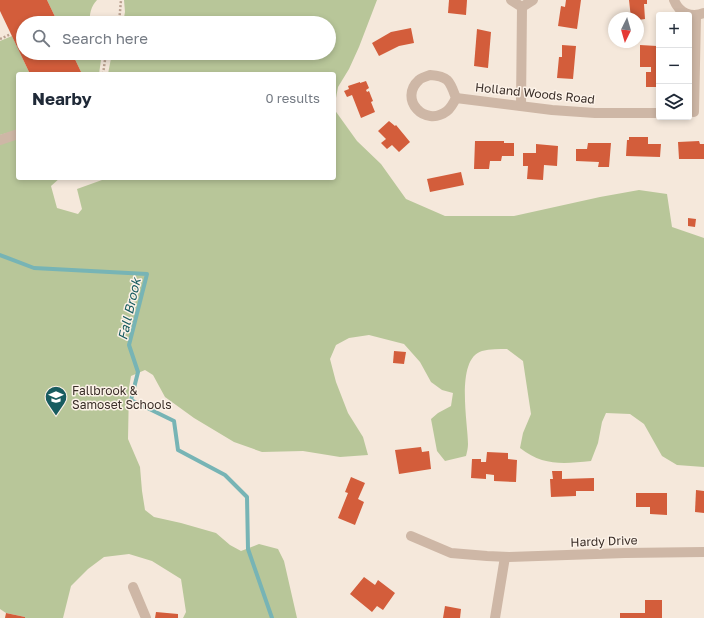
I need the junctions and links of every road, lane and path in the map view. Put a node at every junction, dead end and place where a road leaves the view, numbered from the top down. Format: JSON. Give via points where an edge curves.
{"nodes":[{"id":1,"x":121,"y":0,"type":"edge"},
{"id":2,"x":511,"y":0,"type":"edge"},
{"id":3,"x":533,"y":0,"type":"edge"},
{"id":4,"x":674,"y":0,"type":"edge"},
{"id":5,"x":522,"y":7,"type":"junction"},
{"id":6,"x":700,"y":14,"type":"edge"},
{"id":7,"x":120,"y":16,"type":"edge"},
{"id":8,"x":11,"y":34,"type":"dead end"},
{"id":9,"x":0,"y":39,"type":"edge"},
{"id":10,"x":105,"y":60,"type":"edge"},
{"id":11,"x":103,"y":72,"type":"edge"},
{"id":12,"x":456,"y":98,"type":"junction"},
{"id":13,"x":521,"y":106,"type":"junction"},
{"id":14,"x":696,"y":112,"type":"edge"},
{"id":15,"x":656,"y":113,"type":"edge"},
{"id":16,"x":16,"y":135,"type":"edge"},
{"id":17,"x":0,"y":140,"type":"edge"},
{"id":18,"x":411,"y":536,"type":"dead end"},
{"id":19,"x":704,"y":552,"type":"edge"},
{"id":20,"x":505,"y":557,"type":"junction"},
{"id":21,"x":133,"y":587,"type":"dead end"},
{"id":22,"x":146,"y":618,"type":"edge"},
{"id":23,"x":495,"y":618,"type":"edge"}],
"edges":[{"from":1,"to":7,"type":"path"},
{"from":2,"to":5,"type":"street"},
{"from":3,"to":5,"type":"street"},
{"from":4,"to":6,"type":"street","via":[[683,12],[689,15]]},
{"from":5,"to":13,"type":"street"},
{"from":6,"to":14,"type":"street"},
{"from":8,"to":9,"type":"path"},
{"from":10,"to":11,"type":"path"},
{"from":12,"to":12,"type":"street","via":[[449,110],[438,116],[427,116],[417,111],[412,101],[412,91],[419,80],[430,75],[441,76],[450,83]]},
{"from":12,"to":13,"type":"street","name":"Holland Woods Road"},
{"from":13,"to":15,"type":"street","name":"Holland Woods Road","via":[[595,113]]},
{"from":16,"to":17,"type":"street"},
{"from":18,"to":20,"type":"street","name":"Hardy Drive","via":[[452,554]]},
{"from":19,"to":20,"type":"street","name":"Hardy Drive"},
{"from":20,"to":23,"type":"street"},
{"from":21,"to":22,"type":"street"}]}
